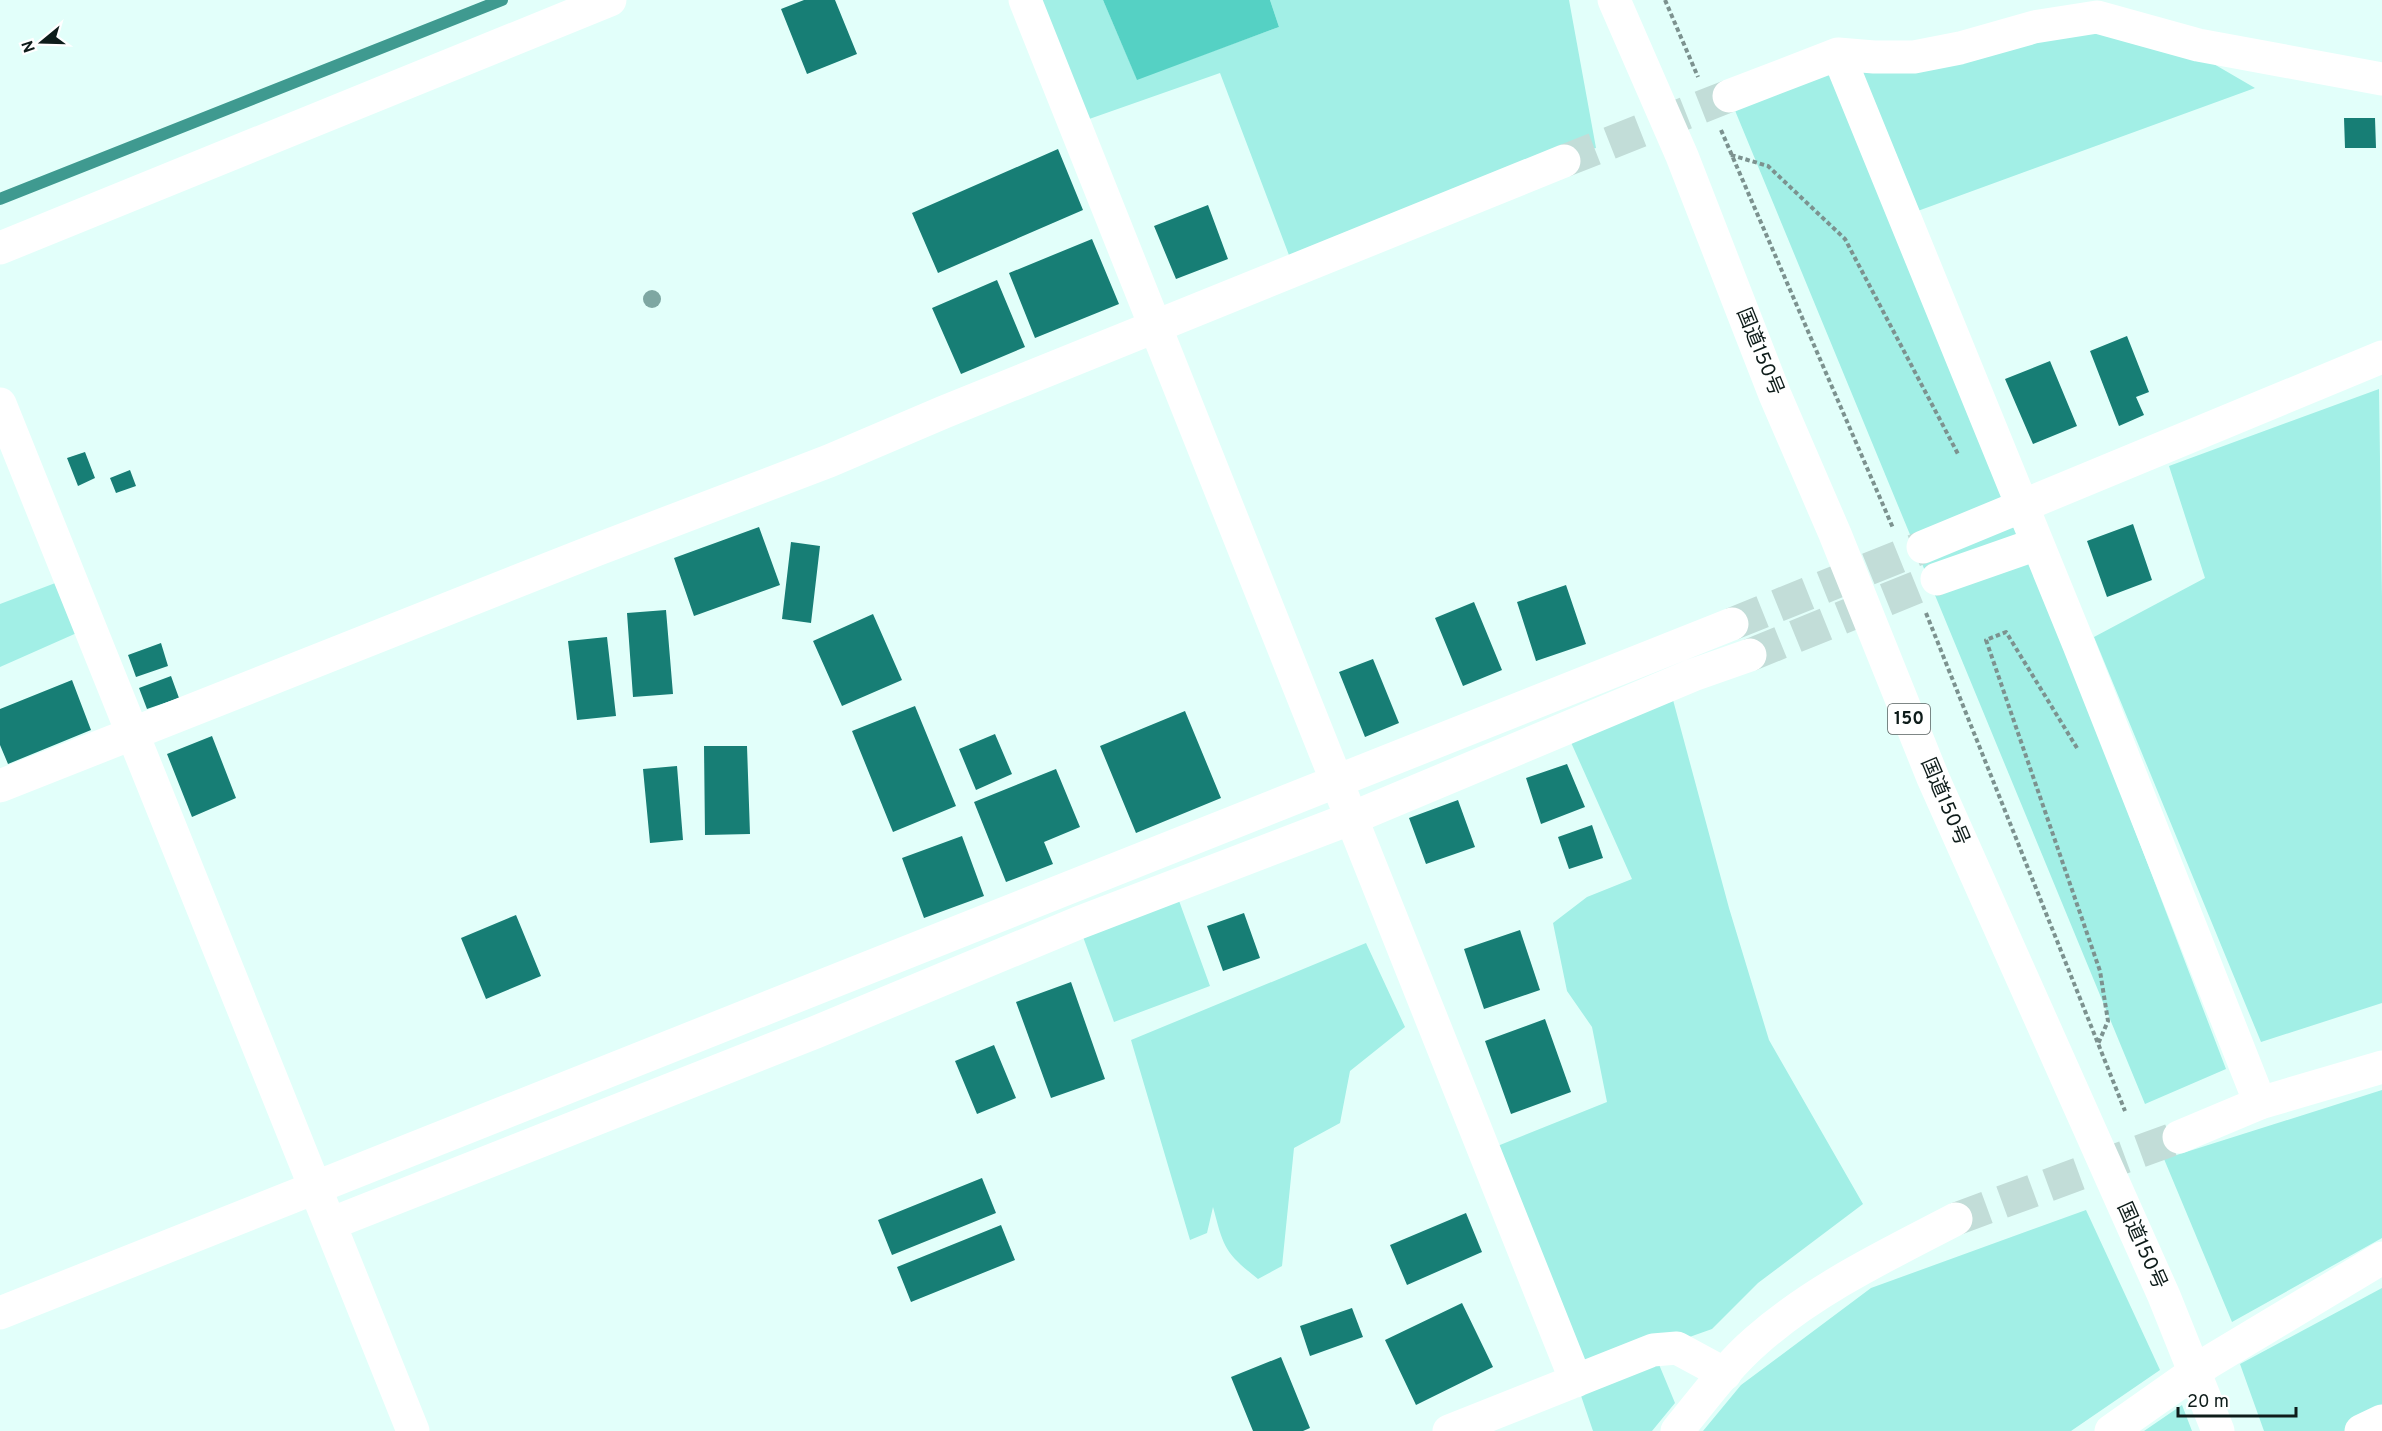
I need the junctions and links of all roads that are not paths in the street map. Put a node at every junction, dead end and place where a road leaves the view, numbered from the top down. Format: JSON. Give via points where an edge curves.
{"nodes":[{"id":1,"x":610,"y":0,"type":"edge"},
{"id":2,"x":1025,"y":0,"type":"edge"},
{"id":3,"x":1614,"y":0,"type":"edge"},
{"id":4,"x":1838,"y":54,"type":"junction"},
{"id":5,"x":2382,"y":79,"type":"edge"},
{"id":6,"x":1716,"y":101,"type":"tunnel mouth"},
{"id":7,"x":1564,"y":161,"type":"tunnel mouth"},
{"id":8,"x":0,"y":248,"type":"edge"},
{"id":9,"x":1156,"y":327,"type":"junction"},
{"id":10,"x":2382,"y":357,"type":"edge"},
{"id":11,"x":0,"y":404,"type":"edge"},
{"id":12,"x":2021,"y":506,"type":"junction"},
{"id":13,"x":1909,"y":542,"type":"tunnel mouth"},
{"id":14,"x":2037,"y":544,"type":"junction"},
{"id":15,"x":1930,"y":591,"type":"tunnel mouth"},
{"id":16,"x":1732,"y":624,"type":"tunnel mouth"},
{"id":17,"x":1750,"y":655,"type":"tunnel mouth"},
{"id":18,"x":133,"y":735,"type":"junction"},
{"id":19,"x":1337,"y":780,"type":"junction"},
{"id":20,"x":0,"y":786,"type":"edge"},
{"id":21,"x":1352,"y":818,"type":"junction"},
{"id":22,"x":2382,"y":1067,"type":"edge"},
{"id":23,"x":2259,"y":1103,"type":"junction"},
{"id":24,"x":2179,"y":1137,"type":"tunnel mouth"},
{"id":25,"x":315,"y":1186,"type":"junction"},
{"id":26,"x":1956,"y":1219,"type":"tunnel mouth"},
{"id":27,"x":330,"y":1224,"type":"junction"},
{"id":28,"x":2382,"y":1258,"type":"edge"},
{"id":29,"x":0,"y":1313,"type":"edge"},
{"id":30,"x":2195,"y":1372,"type":"junction"},
{"id":31,"x":1725,"y":1374,"type":"junction"},
{"id":32,"x":1576,"y":1381,"type":"junction"},
{"id":33,"x":2382,"y":1421,"type":"edge"},
{"id":34,"x":413,"y":1431,"type":"edge"},
{"id":35,"x":1449,"y":1431,"type":"edge"},
{"id":36,"x":1677,"y":1431,"type":"edge"},
{"id":37,"x":2110,"y":1431,"type":"edge"},
{"id":38,"x":2218,"y":1431,"type":"edge"},
{"id":39,"x":2361,"y":1431,"type":"edge"}],
"edges":[{"from":1,"to":8,"type":"main road"},
{"from":2,"to":9,"type":"main road"},
{"from":3,"to":30,"type":"main road","name":"国道150号","number":"150","via":[[1682,156],[1775,395],[1933,778]]},
{"from":4,"to":5,"type":"main road","via":[[1914,57],[2034,27],[2097,17],[2198,45]]},
{"from":4,"to":6,"type":"main road"},
{"from":4,"to":12,"type":"main road"},
{"from":7,"to":9,"type":"main road"},
{"from":9,"to":18,"type":"main road","via":[[829,461]]},
{"from":9,"to":19,"type":"main road"},
{"from":10,"to":12,"type":"main road"},
{"from":11,"to":18,"type":"main road"},
{"from":12,"to":13,"type":"main road"},
{"from":12,"to":14,"type":"main road"},
{"from":14,"to":15,"type":"main road"},
{"from":14,"to":23,"type":"main road"},
{"from":16,"to":19,"type":"main road"},
{"from":17,"to":21,"type":"main road","via":[[1693,675]]},
{"from":18,"to":20,"type":"main road"},
{"from":18,"to":25,"type":"main road"},
{"from":19,"to":21,"type":"main road"},
{"from":19,"to":25,"type":"main road"},
{"from":21,"to":27,"type":"main road","via":[[1078,923],[816,1032]]},
{"from":21,"to":32,"type":"main road"},
{"from":22,"to":23,"type":"main road"},
{"from":23,"to":24,"type":"main road"},
{"from":25,"to":27,"type":"main road"},
{"from":25,"to":29,"type":"main road"},
{"from":26,"to":31,"type":"main road","via":[[1816,1296],[1755,1341]]},
{"from":27,"to":34,"type":"main road"},
{"from":28,"to":30,"type":"main road"},
{"from":30,"to":37,"type":"main road"},
{"from":30,"to":38,"type":"main road","name":"国道150号","number":"150"},
{"from":31,"to":32,"type":"main road","via":[[1677,1348],[1653,1350]]},
{"from":31,"to":36,"type":"main road"},
{"from":32,"to":35,"type":"main road"},
{"from":33,"to":39,"type":"main road"}]}
